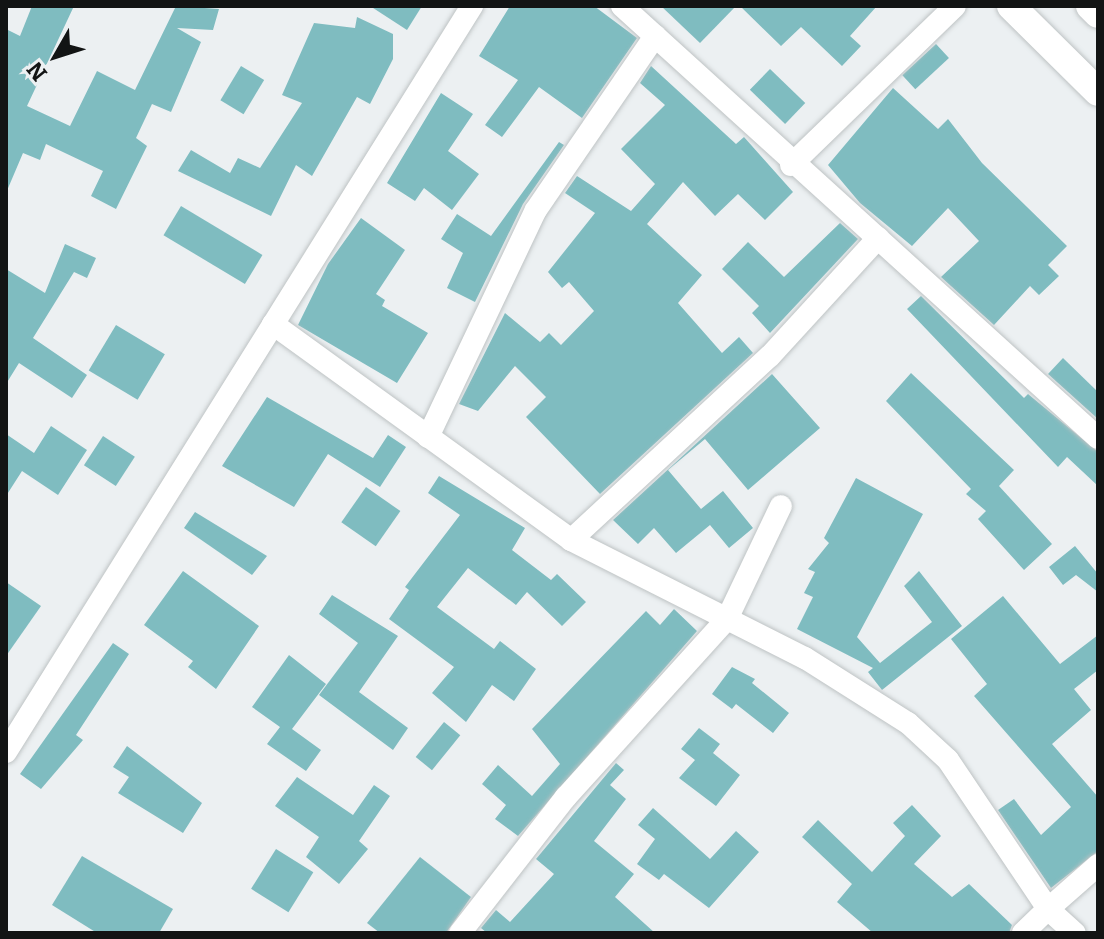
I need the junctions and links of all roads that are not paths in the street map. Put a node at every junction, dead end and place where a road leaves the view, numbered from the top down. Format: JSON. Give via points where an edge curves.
{"nodes":[{"id":1,"x":472,"y":6,"type":"edge"},
{"id":2,"x":622,"y":6,"type":"edge"},
{"id":3,"x":955,"y":6,"type":"edge"},
{"id":4,"x":1011,"y":6,"type":"edge"},
{"id":5,"x":1090,"y":6,"type":"edge"},
{"id":6,"x":1098,"y":14,"type":"edge"},
{"id":7,"x":655,"y":36,"type":"junction"},
{"id":8,"x":1098,"y":92,"type":"edge"},
{"id":9,"x":791,"y":165,"type":"junction"},
{"id":10,"x":878,"y":238,"type":"junction"},
{"id":11,"x":273,"y":324,"type":"junction"},
{"id":12,"x":428,"y":437,"type":"junction"},
{"id":13,"x":1098,"y":438,"type":"edge"},
{"id":14,"x":781,"y":506,"type":"dead end"},
{"id":15,"x":571,"y":540,"type":"junction"},
{"id":16,"x":727,"y":619,"type":"junction"},
{"id":17,"x":6,"y":752,"type":"edge"},
{"id":18,"x":1098,"y":865,"type":"edge"},
{"id":19,"x":1048,"y":909,"type":"junction"},
{"id":20,"x":460,"y":933,"type":"edge"},
{"id":21,"x":1023,"y":933,"type":"edge"},
{"id":22,"x":1075,"y":933,"type":"edge"}],
"edges":[{"from":1,"to":11,"type":"street"},
{"from":2,"to":7,"type":"street"},
{"from":3,"to":9,"type":"street"},
{"from":4,"to":8,"type":"street"},
{"from":5,"to":6,"type":"street"},
{"from":7,"to":9,"type":"street"},
{"from":7,"to":12,"type":"street","via":[[536,210]]},
{"from":9,"to":10,"type":"street"},
{"from":10,"to":13,"type":"street"},
{"from":10,"to":15,"type":"street","via":[[770,356]]},
{"from":11,"to":12,"type":"street"},
{"from":11,"to":17,"type":"street"},
{"from":12,"to":15,"type":"street"},
{"from":14,"to":16,"type":"street"},
{"from":15,"to":16,"type":"street"},
{"from":16,"to":19,"type":"street","via":[[851,683],[908,723],[948,760]]},
{"from":16,"to":20,"type":"street","via":[[566,797]]},
{"from":18,"to":19,"type":"street"},
{"from":19,"to":21,"type":"street"},
{"from":19,"to":22,"type":"street"}]}
